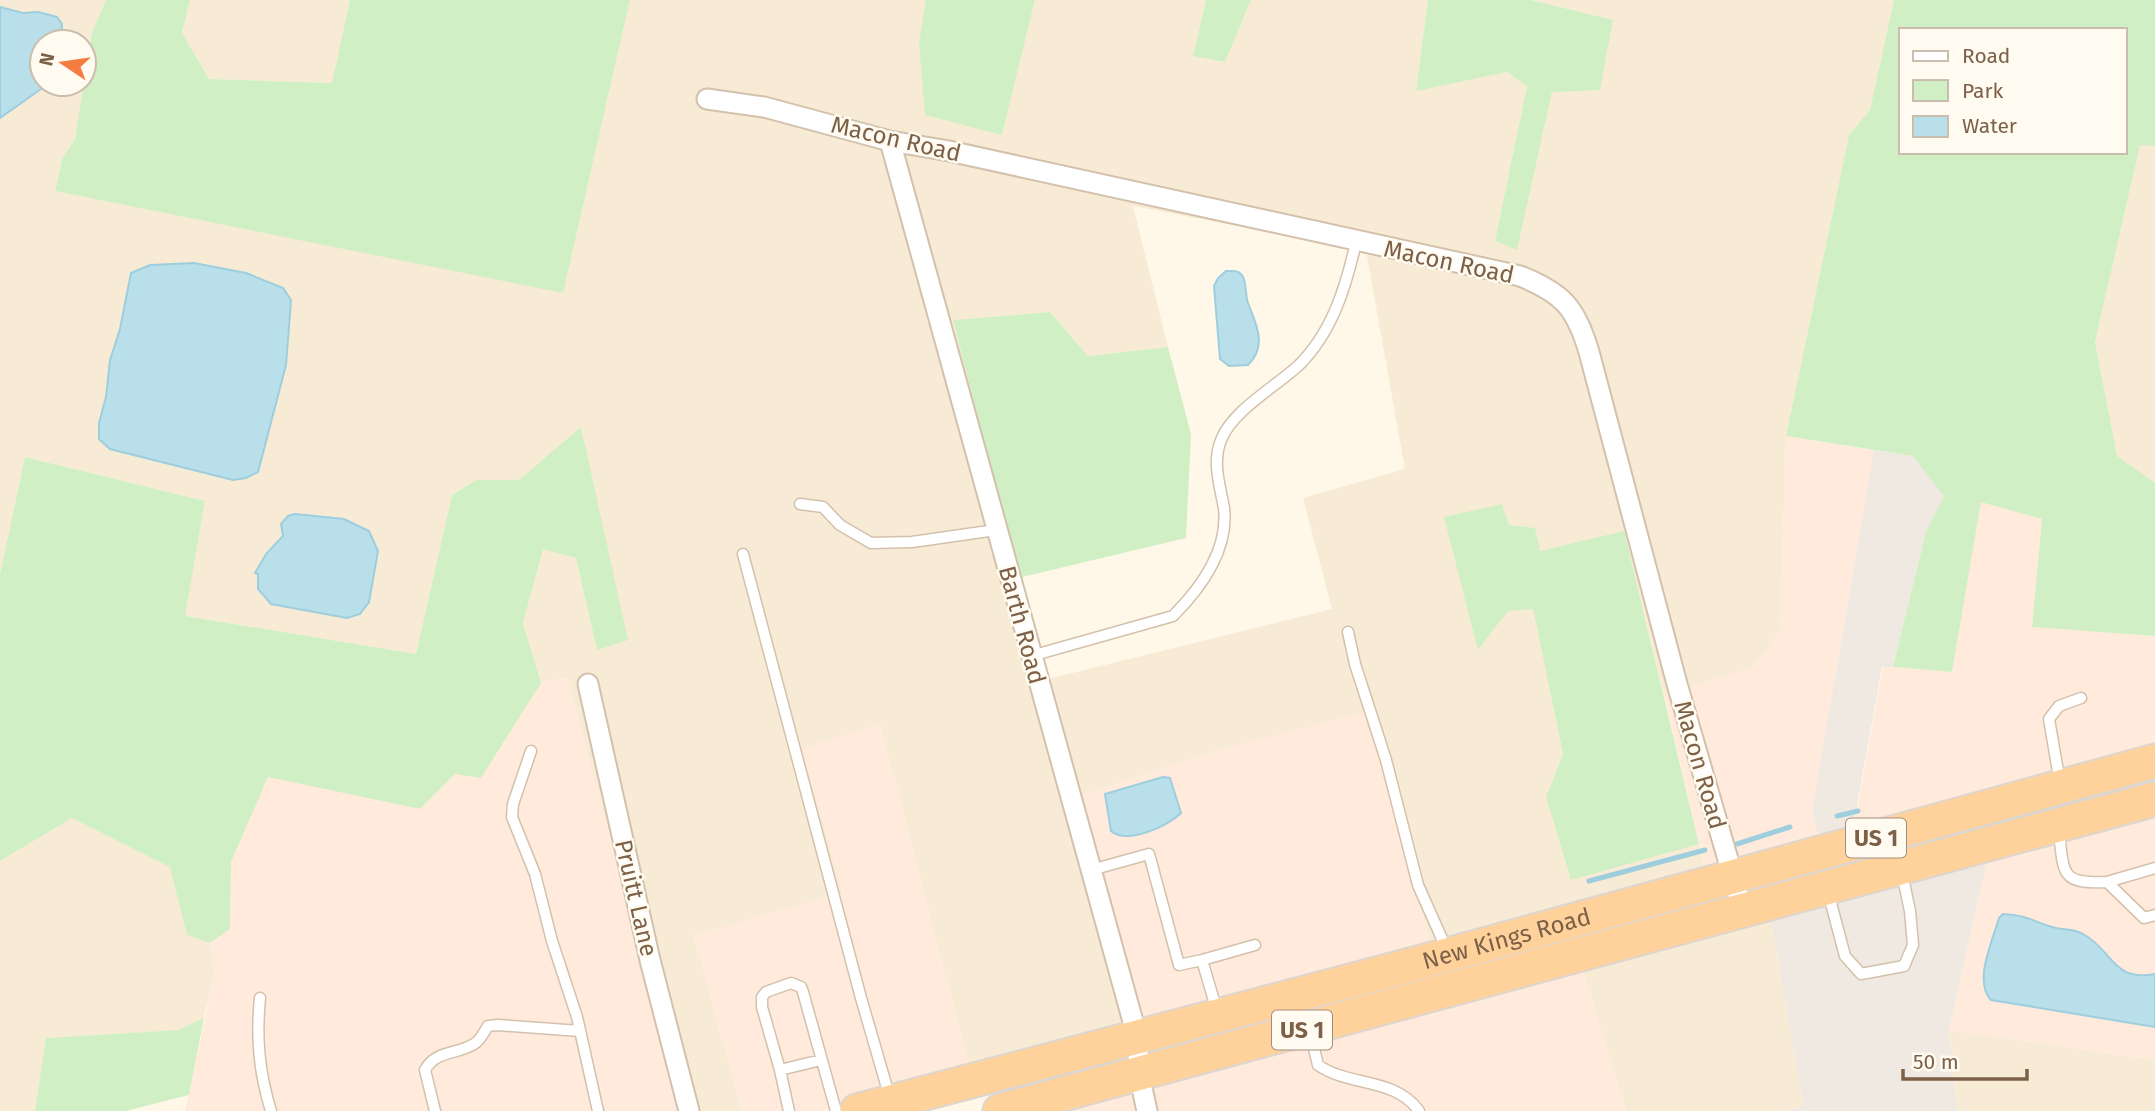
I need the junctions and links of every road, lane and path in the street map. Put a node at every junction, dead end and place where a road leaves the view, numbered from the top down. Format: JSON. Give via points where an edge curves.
{"nodes":[{"id":1,"x":707,"y":99,"type":"dead end"},
{"id":2,"x":890,"y":141,"type":"junction"},
{"id":3,"x":1356,"y":242,"type":"junction"},
{"id":4,"x":800,"y":504,"type":"dead end"},
{"id":5,"x":996,"y":530,"type":"junction"},
{"id":6,"x":743,"y":554,"type":"dead end"},
{"id":7,"x":1348,"y":632,"type":"dead end"},
{"id":8,"x":1030,"y":656,"type":"junction"},
{"id":9,"x":588,"y":684,"type":"dead end"},
{"id":10,"x":2081,"y":698,"type":"dead end"},
{"id":11,"x":531,"y":751,"type":"dead end"},
{"id":12,"x":2155,"y":761,"type":"edge"},
{"id":13,"x":2155,"y":781,"type":"edge"},
{"id":14,"x":2054,"y":789,"type":"junction"},
{"id":15,"x":2155,"y":799,"type":"edge"},
{"id":16,"x":2058,"y":826,"type":"junction"},
{"id":17,"x":1901,"y":868,"type":"junction"},
{"id":18,"x":2155,"y":868,"type":"edge"},
{"id":19,"x":1091,"y":870,"type":"junction"},
{"id":20,"x":1733,"y":877,"type":"junction"},
{"id":21,"x":1866,"y":877,"type":"junction"},
{"id":22,"x":2107,"y":882,"type":"junction"},
{"id":23,"x":1827,"y":888,"type":"junction"},
{"id":24,"x":1743,"y":911,"type":"junction"},
{"id":25,"x":2155,"y":915,"type":"edge"},
{"id":26,"x":1255,"y":945,"type":"dead end"},
{"id":27,"x":1448,"y":954,"type":"junction"},
{"id":28,"x":1202,"y":960,"type":"junction"},
{"id":29,"x":260,"y":998,"type":"dead end"},
{"id":30,"x":1218,"y":1014,"type":"junction"},
{"id":31,"x":1309,"y":1028,"type":"junction"},
{"id":32,"x":580,"y":1031,"type":"junction"},
{"id":33,"x":1136,"y":1036,"type":"junction"},
{"id":34,"x":821,"y":1060,"type":"junction"},
{"id":35,"x":780,"y":1070,"type":"junction"},
{"id":36,"x":1139,"y":1074,"type":"junction"},
{"id":37,"x":891,"y":1102,"type":"junction"},
{"id":38,"x":271,"y":1111,"type":"edge"},
{"id":39,"x":435,"y":1111,"type":"edge"},
{"id":40,"x":598,"y":1111,"type":"edge"},
{"id":41,"x":689,"y":1111,"type":"edge"},
{"id":42,"x":789,"y":1111,"type":"edge"},
{"id":43,"x":836,"y":1111,"type":"edge"},
{"id":44,"x":857,"y":1111,"type":"edge"},
{"id":45,"x":1000,"y":1111,"type":"edge"},
{"id":46,"x":1147,"y":1111,"type":"edge"},
{"id":47,"x":1419,"y":1111,"type":"edge"}],
"edges":[{"from":1,"to":2,"type":"street","name":"Macon Road","via":[[764,107]]},
{"from":2,"to":3,"type":"street","name":"Macon Road"},
{"from":2,"to":5,"type":"street","name":"Barth Road"},
{"from":3,"to":8,"type":"lane","via":[[1347,284],[1317,342],[1299,365],[1229,425],[1220,441],[1217,457],[1223,534],[1200,585],[1173,616]]},
{"from":3,"to":20,"type":"street","name":"Macon Road","via":[[1520,276],[1563,299],[1573,312],[1589,352]]},
{"from":4,"to":5,"type":"lane","via":[[823,507],[840,525],[871,543]]},
{"from":5,"to":8,"type":"street","name":"Barth Road"},
{"from":6,"to":37,"type":"lane"},
{"from":7,"to":27,"type":"lane","via":[[1418,885]]},
{"from":8,"to":19,"type":"street","name":"Barth Road"},
{"from":9,"to":41,"type":"street","name":"Pruitt Lane"},
{"from":10,"to":14,"type":"lane","via":[[2059,706],[2049,719]]},
{"from":11,"to":32,"type":"lane","via":[[512,817],[535,874]]},
{"from":12,"to":14,"type":"highway","name":"New Kings Road","number":"US 1"},
{"from":13,"to":16,"type":"highway","via":[[2071,804],[2061,813]]},
{"from":14,"to":20,"type":"highway","name":"New Kings Road","number":"US 1"},
{"from":14,"to":21,"type":"highway","via":[[2028,814],[1956,834]]},
{"from":15,"to":16,"type":"highway","name":"New Kings Road","number":"US 1"},
{"from":16,"to":17,"type":"highway","name":"New Kings Road","number":"US 1"},
{"from":16,"to":22,"type":"lane","via":[[2064,869],[2071,879]]},
{"from":17,"to":21,"type":"highway","name":"New Kings Road","number":"US 1"},
{"from":17,"to":23,"type":"lane","via":[[1913,944],[1904,966],[1861,974],[1845,956]]},
{"from":18,"to":22,"type":"lane"},
{"from":19,"to":28,"type":"lane","via":[[1149,854],[1179,965]]},
{"from":19,"to":33,"type":"street","name":"Barth Road"},
{"from":20,"to":24,"type":"street","name":"Macon Road"},
{"from":20,"to":27,"type":"highway","name":"New Kings Road","number":"US 1"},
{"from":21,"to":23,"type":"highway","name":"New Kings Road","number":"US 1"},
{"from":22,"to":25,"type":"lane","via":[[2144,918]]},
{"from":23,"to":24,"type":"highway","name":"New Kings Road","number":"US 1"},
{"from":24,"to":31,"type":"highway","name":"New Kings Road","number":"US 1"},
{"from":26,"to":28,"type":"lane"},
{"from":27,"to":30,"type":"highway","name":"New Kings Road","number":"US 1"},
{"from":28,"to":30,"type":"lane"},
{"from":29,"to":38,"type":"lane","via":[[258,1059]]},
{"from":30,"to":33,"type":"highway","name":"New Kings Road","number":"US 1"},
{"from":31,"to":36,"type":"highway","name":"New Kings Road","number":"US 1"},
{"from":31,"to":47,"type":"lane","via":[[1318,1065],[1331,1074],[1395,1091],[1408,1097]]},
{"from":32,"to":39,"type":"lane","via":[[488,1026],[475,1044],[429,1063],[425,1070]]},
{"from":32,"to":40,"type":"lane"},
{"from":33,"to":36,"type":"street","name":"Barth Road"},
{"from":33,"to":37,"type":"highway","name":"New Kings Road","number":"US 1"},
{"from":34,"to":35,"type":"lane"},
{"from":34,"to":35,"type":"lane","via":[[803,992],[791,983],[762,997]]},
{"from":34,"to":43,"type":"lane"},
{"from":35,"to":42,"type":"lane"},
{"from":36,"to":45,"type":"highway","name":"New Kings Road","number":"US 1","via":[[1068,1097]]},
{"from":36,"to":46,"type":"street","name":"Barth Road"},
{"from":37,"to":44,"type":"highway","name":"New Kings Road","number":"US 1"}]}
